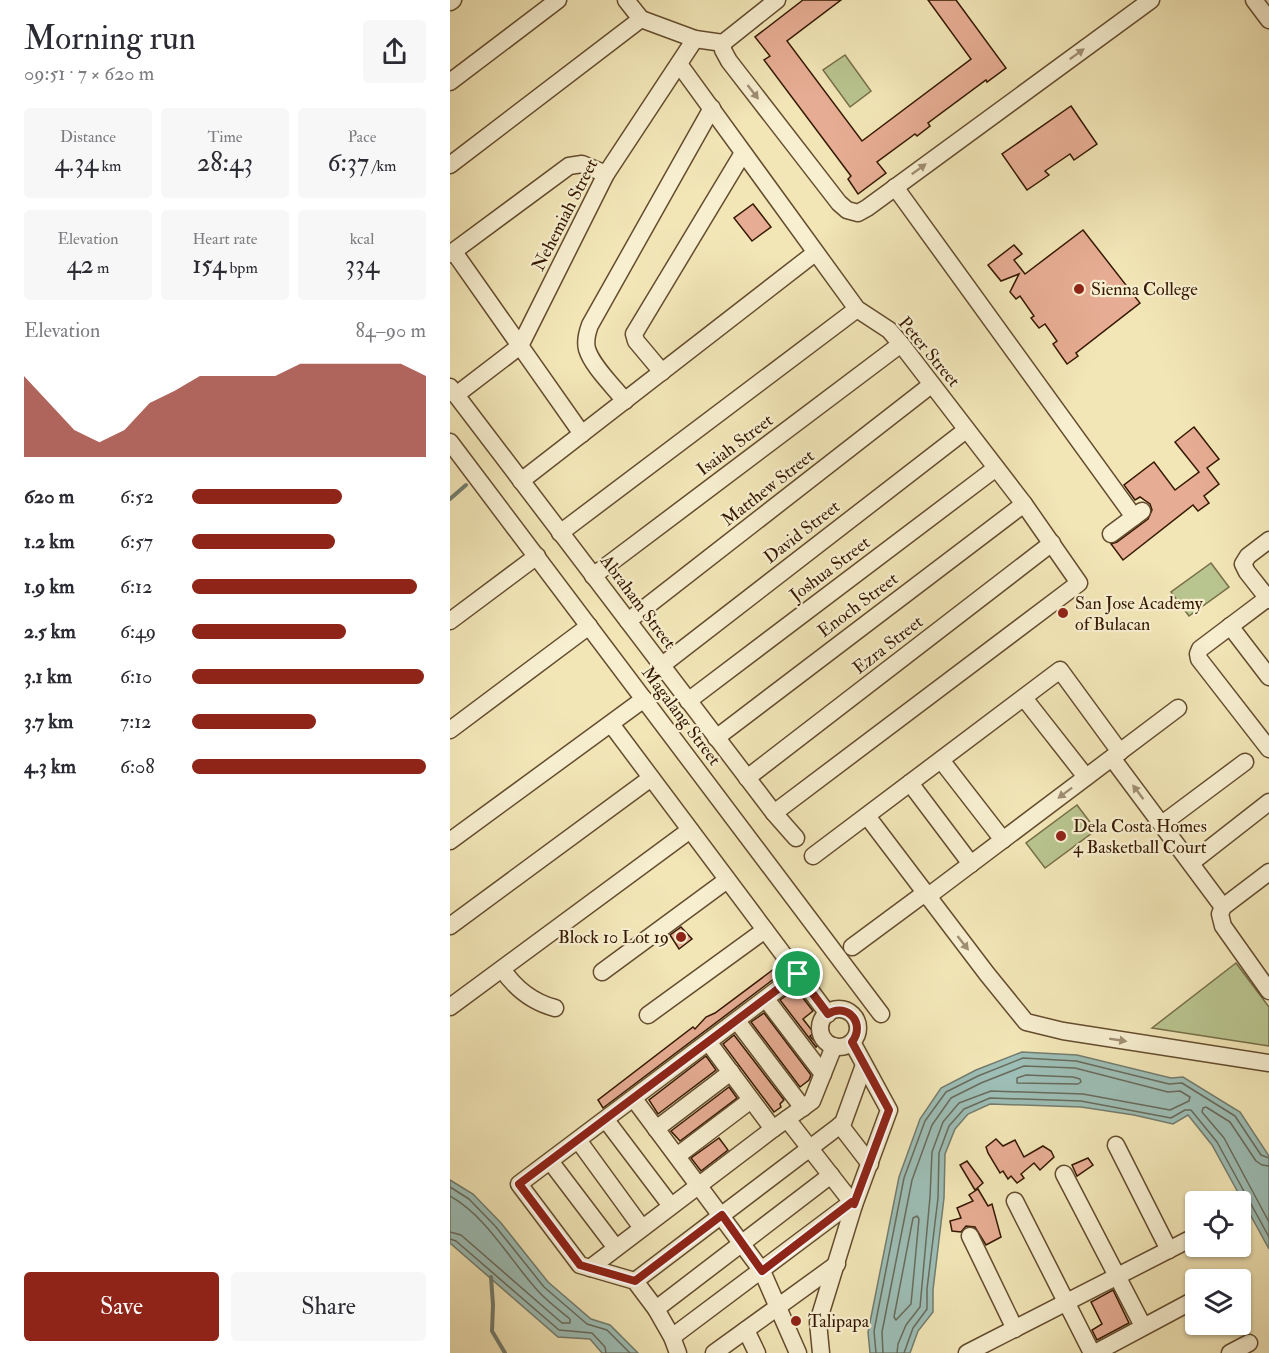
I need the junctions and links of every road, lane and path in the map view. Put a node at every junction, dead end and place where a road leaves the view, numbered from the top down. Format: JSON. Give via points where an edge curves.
{"nodes":[{"id":1,"x":558,"y":0,"type":"edge"},
{"id":2,"x":626,"y":0,"type":"edge"},
{"id":3,"x":777,"y":0,"type":"edge"},
{"id":4,"x":1151,"y":0,"type":"edge"},
{"id":5,"x":641,"y":19,"type":"junction"},
{"id":6,"x":695,"y":39,"type":"junction"},
{"id":7,"x":723,"y":43,"type":"junction"},
{"id":8,"x":678,"y":64,"type":"junction"},
{"id":9,"x":450,"y":82,"type":"edge"},
{"id":10,"x":712,"y":108,"type":"junction"},
{"id":11,"x":743,"y":153,"type":"junction"},
{"id":12,"x":450,"y":165,"type":"edge"},
{"id":13,"x":606,"y":174,"type":"junction"},
{"id":14,"x":895,"y":187,"type":"junction"},
{"id":15,"x":452,"y":253,"type":"edge"},
{"id":16,"x":816,"y":253,"type":"junction"},
{"id":17,"x":857,"y":309,"type":"junction"},
{"id":18,"x":901,"y":344,"type":"junction"},
{"id":19,"x":520,"y":346,"type":"junction"},
{"id":20,"x":662,"y":372,"type":"junction"},
{"id":21,"x":931,"y":385,"type":"junction"},
{"id":22,"x":453,"y":391,"type":"edge"},
{"id":23,"x":625,"y":401,"type":"junction"},
{"id":24,"x":966,"y":430,"type":"junction"},
{"id":25,"x":582,"y":434,"type":"junction"},
{"id":26,"x":450,"y":442,"type":"edge"},
{"id":27,"x":996,"y":468,"type":"junction"},
{"id":28,"x":521,"y":482,"type":"junction"},
{"id":29,"x":1024,"y":504,"type":"junction"},
{"id":30,"x":560,"y":533,"type":"junction"},
{"id":31,"x":1111,"y":534,"type":"dead end"},
{"id":32,"x":1269,"y":540,"type":"edge"},
{"id":33,"x":1052,"y":543,"type":"junction"},
{"id":34,"x":537,"y":556,"type":"junction"},
{"id":35,"x":593,"y":576,"type":"junction"},
{"id":36,"x":1268,"y":598,"type":"edge"},
{"id":37,"x":450,"y":621,"type":"edge"},
{"id":38,"x":628,"y":621,"type":"junction"},
{"id":39,"x":589,"y":626,"type":"junction"},
{"id":40,"x":1230,"y":626,"type":"junction"},
{"id":41,"x":662,"y":666,"type":"junction"},
{"id":42,"x":1269,"y":677,"type":"edge"},
{"id":43,"x":1024,"y":698,"type":"junction"},
{"id":44,"x":644,"y":699,"type":"junction"},
{"id":45,"x":688,"y":701,"type":"junction"},
{"id":46,"x":1178,"y":708,"type":"dead end"},
{"id":47,"x":611,"y":724,"type":"junction"},
{"id":48,"x":450,"y":730,"type":"edge"},
{"id":49,"x":716,"y":738,"type":"junction"},
{"id":50,"x":1269,"y":749,"type":"edge"},
{"id":51,"x":1116,"y":755,"type":"junction"},
{"id":52,"x":941,"y":760,"type":"junction"},
{"id":53,"x":1245,"y":762,"type":"dead end"},
{"id":54,"x":1086,"y":777,"type":"junction"},
{"id":55,"x":651,"y":778,"type":"junction"},
{"id":56,"x":747,"y":778,"type":"junction"},
{"id":57,"x":910,"y":783,"type":"junction"},
{"id":58,"x":1269,"y":802,"type":"edge"},
{"id":59,"x":774,"y":813,"type":"junction"},
{"id":60,"x":867,"y":816,"type":"junction"},
{"id":61,"x":1162,"y":824,"type":"junction"},
{"id":62,"x":690,"y":830,"type":"junction"},
{"id":63,"x":796,"y":838,"type":"dead end"},
{"id":64,"x":1003,"y":840,"type":"junction"},
{"id":65,"x":450,"y":841,"type":"edge"},
{"id":66,"x":813,"y":856,"type":"dead end"},
{"id":67,"x":1191,"y":863,"type":"junction"},
{"id":68,"x":971,"y":864,"type":"junction"},
{"id":69,"x":1269,"y":872,"type":"edge"},
{"id":70,"x":727,"y":880,"type":"junction"},
{"id":71,"x":926,"y":895,"type":"junction"},
{"id":72,"x":1222,"y":906,"type":"junction"},
{"id":73,"x":450,"y":926,"type":"edge"},
{"id":74,"x":765,"y":930,"type":"junction"},
{"id":75,"x":852,"y":948,"type":"dead end"},
{"id":76,"x":502,"y":969,"type":"junction"},
{"id":77,"x":602,"y":972,"type":"dead end"},
{"id":78,"x":798,"y":974,"type":"junction"},
{"id":79,"x":1269,"y":991,"type":"edge"},
{"id":80,"x":766,"y":999,"type":"junction"},
{"id":81,"x":450,"y":1007,"type":"edge"},
{"id":82,"x":555,"y":1008,"type":"dead end"},
{"id":83,"x":828,"y":1014,"type":"junction"},
{"id":84,"x":881,"y":1014,"type":"dead end"},
{"id":85,"x":648,"y":1015,"type":"dead end"},
{"id":86,"x":737,"y":1021,"type":"junction"},
{"id":87,"x":709,"y":1042,"type":"junction"},
{"id":88,"x":852,"y":1042,"type":"junction"},
{"id":89,"x":834,"y":1046,"type":"junction"},
{"id":90,"x":1269,"y":1063,"type":"edge"},
{"id":91,"x":864,"y":1065,"type":"junction"},
{"id":92,"x":730,"y":1072,"type":"junction"},
{"id":93,"x":823,"y":1074,"type":"junction"},
{"id":94,"x":634,"y":1099,"type":"junction"},
{"id":95,"x":751,"y":1100,"type":"junction"},
{"id":96,"x":803,"y":1108,"type":"junction"},
{"id":97,"x":788,"y":1119,"type":"junction"},
{"id":98,"x":606,"y":1120,"type":"junction"},
{"id":99,"x":840,"y":1125,"type":"junction"},
{"id":100,"x":656,"y":1129,"type":"junction"},
{"id":101,"x":773,"y":1129,"type":"junction"},
{"id":102,"x":578,"y":1140,"type":"junction"},
{"id":103,"x":1116,"y":1145,"type":"dead end"},
{"id":104,"x":810,"y":1148,"type":"junction"},
{"id":105,"x":677,"y":1156,"type":"junction"},
{"id":106,"x":550,"y":1161,"type":"junction"},
{"id":107,"x":870,"y":1164,"type":"junction"},
{"id":108,"x":1064,"y":1173,"type":"dead end"},
{"id":109,"x":831,"y":1175,"type":"junction"},
{"id":110,"x":699,"y":1185,"type":"junction"},
{"id":111,"x":1015,"y":1201,"type":"dead end"},
{"id":112,"x":853,"y":1203,"type":"junction"},
{"id":113,"x":671,"y":1206,"type":"junction"},
{"id":114,"x":722,"y":1215,"type":"junction"},
{"id":115,"x":642,"y":1228,"type":"junction"},
{"id":116,"x":970,"y":1236,"type":"dead end"},
{"id":117,"x":1185,"y":1242,"type":"edge"},
{"id":118,"x":743,"y":1243,"type":"junction"},
{"id":119,"x":616,"y":1248,"type":"junction"},
{"id":120,"x":1169,"y":1250,"type":"junction"},
{"id":121,"x":837,"y":1264,"type":"junction"},
{"id":122,"x":590,"y":1268,"type":"junction"},
{"id":123,"x":762,"y":1271,"type":"junction"},
{"id":124,"x":1117,"y":1276,"type":"junction"},
{"id":125,"x":635,"y":1281,"type":"junction"},
{"id":126,"x":1065,"y":1303,"type":"junction"},
{"id":127,"x":778,"y":1305,"type":"junction"},
{"id":128,"x":1185,"y":1305,"type":"edge"},
{"id":129,"x":656,"y":1310,"type":"junction"},
{"id":130,"x":1143,"y":1326,"type":"junction"},
{"id":131,"x":1015,"y":1329,"type":"junction"},
{"id":132,"x":746,"y":1330,"type":"junction"},
{"id":133,"x":1249,"y":1343,"type":"dead end"},
{"id":134,"x":675,"y":1345,"type":"edge"},
{"id":135,"x":1100,"y":1352,"type":"edge"},
{"id":136,"x":715,"y":1353,"type":"edge"},
{"id":137,"x":757,"y":1353,"type":"edge"},
{"id":138,"x":798,"y":1353,"type":"edge"},
{"id":139,"x":821,"y":1353,"type":"edge"},
{"id":140,"x":967,"y":1353,"type":"edge"},
{"id":141,"x":1230,"y":1353,"type":"edge"}],
"edges":[{"from":1,"to":9,"type":"street"},
{"from":2,"to":5,"type":"street"},
{"from":3,"to":7,"type":"street"},
{"from":14,"to":4,"type":"street","one_way":true},
{"from":5,"to":6,"type":"street"},
{"from":5,"to":12,"type":"street"},
{"from":6,"to":7,"type":"street"},
{"from":6,"to":8,"type":"street","name":"Nehemiah Street"},
{"from":7,"to":14,"type":"street","one_way":true,"via":[[729,61],[839,203],[858,213]]},
{"from":8,"to":10,"type":"street","name":"Peter Street"},
{"from":8,"to":13,"type":"street","name":"Nehemiah Street"},
{"from":10,"to":11,"type":"street","name":"Peter Street"},
{"from":10,"to":23,"type":"street","via":[[586,337],[592,359]]},
{"from":11,"to":16,"type":"street","name":"Peter Street"},
{"from":11,"to":20,"type":"street","via":[[634,334]]},
{"from":13,"to":15,"type":"street","via":[[582,164],[569,166]]},
{"from":13,"to":19,"type":"street","name":"Nehemiah Street"},
{"from":14,"to":31,"type":"street","via":[[1138,514]]},
{"from":15,"to":19,"type":"street"},
{"from":16,"to":17,"type":"street","name":"Peter Street"},
{"from":16,"to":20,"type":"street"},
{"from":17,"to":18,"type":"street","name":"Peter Street","via":[[890,330]]},
{"from":17,"to":30,"type":"street"},
{"from":18,"to":21,"type":"street","name":"Peter Street"},
{"from":18,"to":35,"type":"street","name":"Isaiah Street"},
{"from":19,"to":22,"type":"street","name":"Nehemiah Street"},
{"from":19,"to":25,"type":"street"},
{"from":20,"to":23,"type":"street"},
{"from":21,"to":24,"type":"street","name":"Peter Street"},
{"from":21,"to":38,"type":"street","name":"Matthew Street"},
{"from":22,"to":28,"type":"street","name":"Abraham Street"},
{"from":23,"to":25,"type":"street"},
{"from":24,"to":27,"type":"street","name":"Peter Street"},
{"from":24,"to":41,"type":"street","name":"David Street"},
{"from":25,"to":28,"type":"street"},
{"from":26,"to":34,"type":"street","name":"Magalang Street"},
{"from":27,"to":29,"type":"street","name":"Peter Street"},
{"from":27,"to":45,"type":"street","name":"Joshua Street"},
{"from":28,"to":30,"type":"street","name":"Abraham Street"},
{"from":29,"to":33,"type":"street","name":"Peter Street"},
{"from":29,"to":49,"type":"street","name":"Enoch Street"},
{"from":30,"to":35,"type":"street","name":"Abraham Street"},
{"from":32,"to":36,"type":"street","via":[[1243,564]]},
{"from":33,"to":56,"type":"street","name":"Ezra Street"},
{"from":33,"to":59,"type":"street","name":"Peter Street","via":[[1079,583]]},
{"from":34,"to":37,"type":"street"},
{"from":34,"to":39,"type":"street","name":"Magalang Street"},
{"from":35,"to":38,"type":"street","name":"Abraham Street"},
{"from":36,"to":40,"type":"street"},
{"from":38,"to":41,"type":"street","name":"Abraham Street"},
{"from":39,"to":44,"type":"street","name":"Magalang Street"},
{"from":39,"to":48,"type":"street"},
{"from":40,"to":42,"type":"street"},
{"from":40,"to":50,"type":"street","via":[[1198,654]]},
{"from":41,"to":45,"type":"street","name":"Abraham Street"},
{"from":43,"to":51,"type":"street","via":[[1060,670]]},
{"from":43,"to":52,"type":"street"},
{"from":43,"to":54,"type":"street"},
{"from":44,"to":47,"type":"street"},
{"from":44,"to":84,"type":"street","name":"Magalang Street"},
{"from":45,"to":49,"type":"street","name":"Abraham Street"},
{"from":46,"to":51,"type":"street"},
{"from":47,"to":55,"type":"street"},
{"from":47,"to":65,"type":"street"},
{"from":49,"to":56,"type":"street","name":"Abraham Street"},
{"from":51,"to":54,"type":"street"},
{"from":61,"to":51,"type":"street","one_way":true},
{"from":52,"to":57,"type":"street"},
{"from":52,"to":64,"type":"street"},
{"from":53,"to":61,"type":"street"},
{"from":54,"to":64,"type":"street","one_way":true},
{"from":55,"to":62,"type":"street"},
{"from":55,"to":73,"type":"street"},
{"from":56,"to":59,"type":"street","name":"Abraham Street"},
{"from":57,"to":60,"type":"street"},
{"from":57,"to":68,"type":"street"},
{"from":58,"to":67,"type":"street"},
{"from":59,"to":63,"type":"street","name":"Abraham Street"},
{"from":60,"to":66,"type":"street"},
{"from":60,"to":71,"type":"street"},
{"from":61,"to":67,"type":"street"},
{"from":62,"to":70,"type":"street"},
{"from":62,"to":76,"type":"street"},
{"from":64,"to":68,"type":"street"},
{"from":67,"to":72,"type":"street"},
{"from":68,"to":71,"type":"street"},
{"from":69,"to":72,"type":"street"},
{"from":70,"to":74,"type":"street"},
{"from":70,"to":77,"type":"street"},
{"from":71,"to":75,"type":"street"},
{"from":71,"to":90,"type":"street","one_way":true,"via":[[1026,1023]]},
{"from":72,"to":79,"type":"street","via":[[1223,926]]},
{"from":74,"to":78,"type":"street"},
{"from":74,"to":85,"type":"street"},
{"from":76,"to":81,"type":"street"},
{"from":76,"to":82,"type":"street","via":[[519,990],[538,1004]]},
{"from":78,"to":80,"type":"street"},
{"from":78,"to":83,"type":"street"},
{"from":80,"to":86,"type":"street"},
{"from":80,"to":93,"type":"street"},
{"from":83,"to":88,"type":"street","via":[[838,1010],[853,1016],[858,1032]]},
{"from":83,"to":89,"type":"street","via":[[821,1032],[825,1041]]},
{"from":86,"to":87,"type":"street"},
{"from":86,"to":96,"type":"street"},
{"from":87,"to":92,"type":"street"},
{"from":87,"to":94,"type":"street"},
{"from":88,"to":89,"type":"street"},
{"from":88,"to":91,"type":"street"},
{"from":89,"to":93,"type":"street"},
{"from":91,"to":99,"type":"street"},
{"from":91,"to":107,"type":"street","via":[[889,1110]]},
{"from":92,"to":95,"type":"street"},
{"from":92,"to":100,"type":"street"},
{"from":93,"to":96,"type":"street","via":[[812,1101]]},
{"from":94,"to":98,"type":"street"},
{"from":94,"to":100,"type":"street"},
{"from":95,"to":101,"type":"street"},
{"from":95,"to":105,"type":"street"},
{"from":96,"to":97,"type":"street"},
{"from":97,"to":101,"type":"street"},
{"from":97,"to":104,"type":"street"},
{"from":98,"to":102,"type":"street"},
{"from":98,"to":113,"type":"street"},
{"from":99,"to":104,"type":"street"},
{"from":99,"to":107,"type":"street"},
{"from":100,"to":105,"type":"street"},
{"from":101,"to":110,"type":"street"},
{"from":102,"to":106,"type":"street"},
{"from":102,"to":115,"type":"street"},
{"from":103,"to":120,"type":"street"},
{"from":104,"to":109,"type":"street"},
{"from":104,"to":114,"type":"street"},
{"from":105,"to":110,"type":"street"},
{"from":106,"to":119,"type":"street"},
{"from":106,"to":122,"type":"street","via":[[519,1184],[580,1265]]},
{"from":107,"to":112,"type":"street"},
{"from":108,"to":124,"type":"street"},
{"from":109,"to":112,"type":"street"},
{"from":109,"to":118,"type":"street"},
{"from":110,"to":113,"type":"street"},
{"from":110,"to":114,"type":"street"},
{"from":111,"to":126,"type":"street"},
{"from":112,"to":121,"type":"street"},
{"from":112,"to":123,"type":"street"},
{"from":113,"to":115,"type":"street"},
{"from":114,"to":118,"type":"street"},
{"from":114,"to":125,"type":"street"},
{"from":115,"to":119,"type":"street"},
{"from":116,"to":131,"type":"street"},
{"from":117,"to":120,"type":"street"},
{"from":118,"to":123,"type":"street"},
{"from":118,"to":129,"type":"street"},
{"from":119,"to":122,"type":"street"},
{"from":120,"to":124,"type":"street"},
{"from":121,"to":127,"type":"street"},
{"from":121,"to":139,"type":"street","via":[[818,1322]]},
{"from":122,"to":125,"type":"street"},
{"from":123,"to":127,"type":"street"},
{"from":123,"to":134,"type":"street"},
{"from":124,"to":126,"type":"street"},
{"from":124,"to":130,"type":"street"},
{"from":125,"to":129,"type":"street"},
{"from":126,"to":131,"type":"street"},
{"from":126,"to":135,"type":"street"},
{"from":127,"to":132,"type":"street"},
{"from":127,"to":138,"type":"street"},
{"from":128,"to":130,"type":"street"},
{"from":129,"to":134,"type":"street"},
{"from":130,"to":135,"type":"street"},
{"from":131,"to":140,"type":"street"},
{"from":132,"to":136,"type":"street"},
{"from":132,"to":137,"type":"street"},
{"from":133,"to":141,"type":"street"}]}
